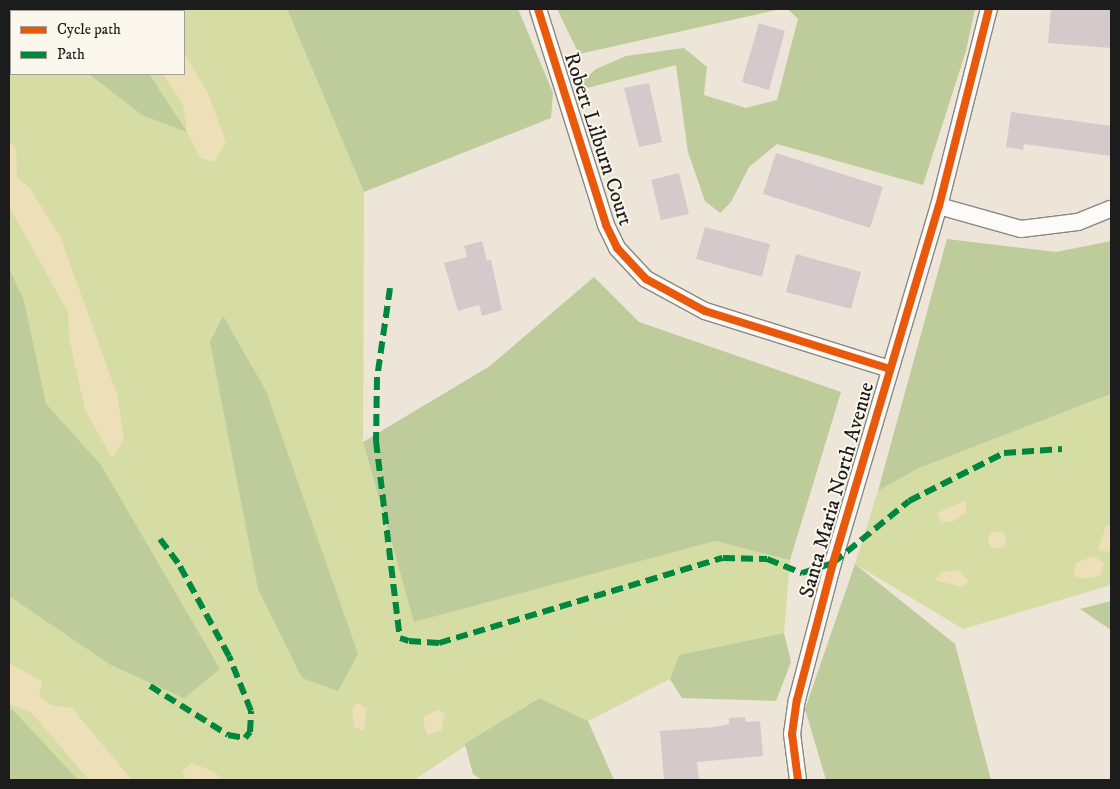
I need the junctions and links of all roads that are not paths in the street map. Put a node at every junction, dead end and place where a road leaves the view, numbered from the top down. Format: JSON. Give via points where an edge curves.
{"nodes":[{"id":1,"x":538,"y":9,"type":"edge"},
{"id":2,"x":989,"y":9,"type":"edge"},
{"id":3,"x":939,"y":206,"type":"junction"},
{"id":4,"x":1111,"y":209,"type":"edge"},
{"id":5,"x":890,"y":369,"type":"junction"},
{"id":6,"x":798,"y":780,"type":"edge"}],
"edges":[{"from":1,"to":5,"type":"street","name":"Robert Lilburn Court","via":[[606,225],[617,248],[646,279],[705,311]]},
{"from":2,"to":3,"type":"street","name":"Santa Maria North Avenue"},
{"from":3,"to":4,"type":"street","via":[[1021,229],[1078,222]]},
{"from":3,"to":5,"type":"street","name":"Santa Maria North Avenue"},
{"from":5,"to":6,"type":"street","name":"Santa Maria North Avenue","via":[[797,700],[792,734]]}]}
